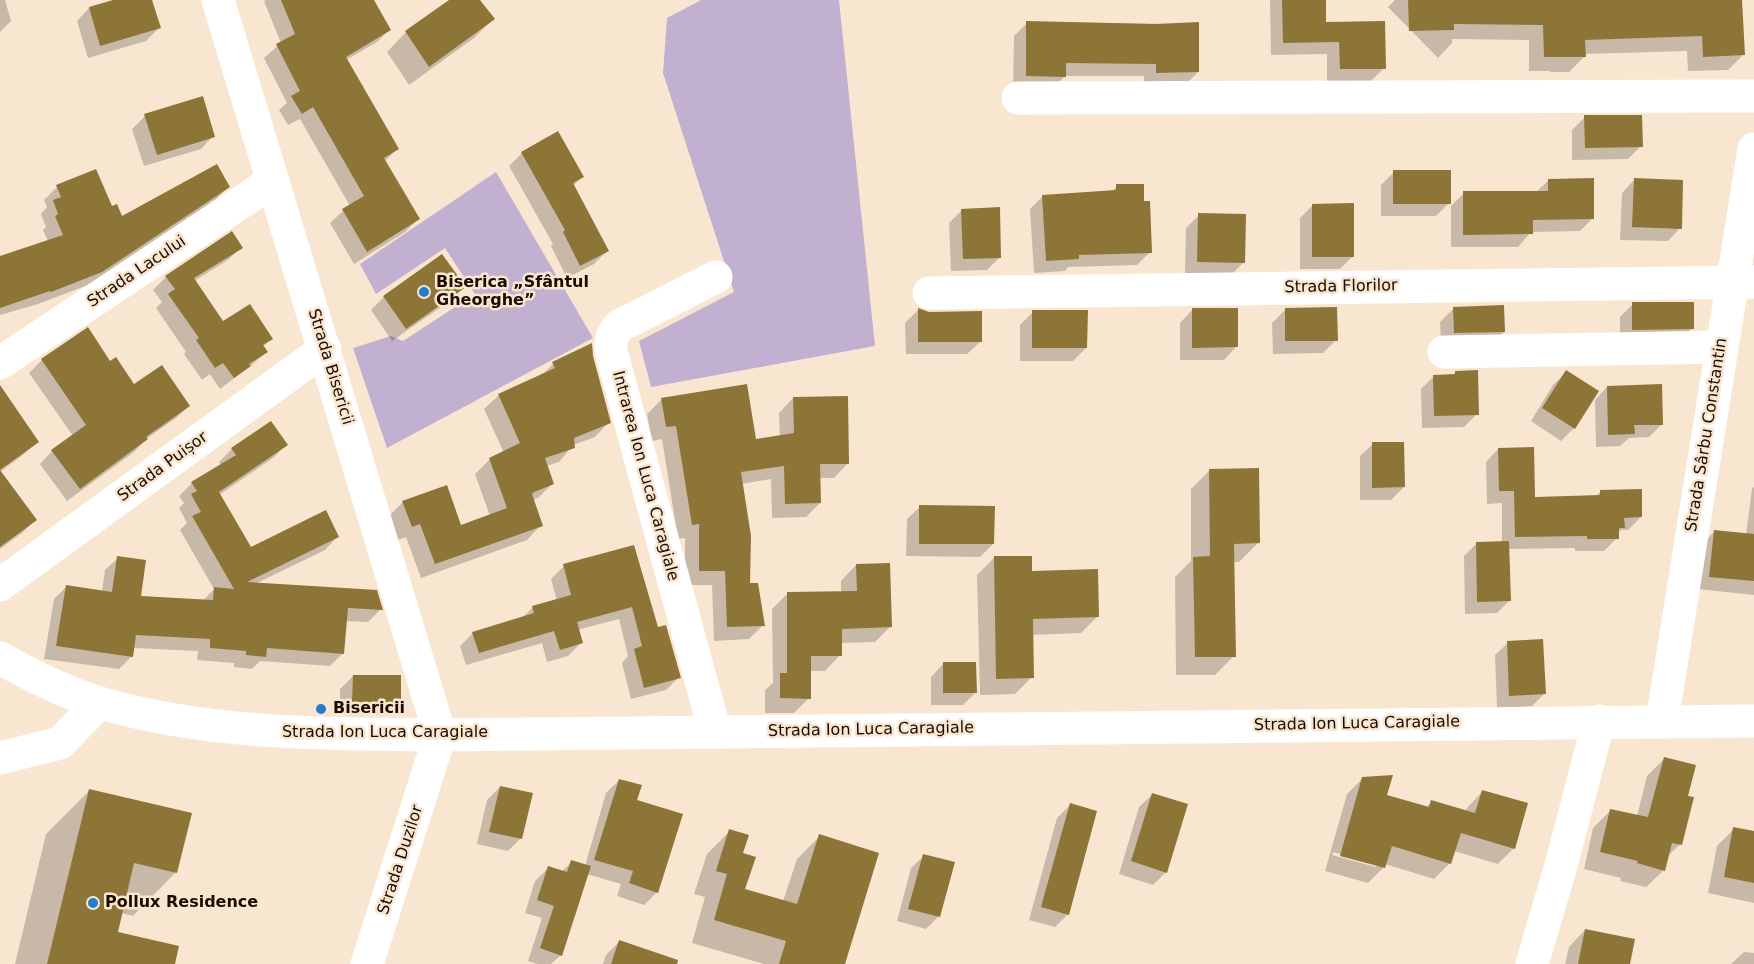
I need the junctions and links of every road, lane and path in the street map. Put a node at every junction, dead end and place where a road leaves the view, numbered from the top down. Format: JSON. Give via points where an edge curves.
{"nodes":[{"id":1,"x":218,"y":0,"type":"edge"},
{"id":2,"x":1754,"y":96,"type":"edge"},
{"id":3,"x":1018,"y":98,"type":"dead end"},
{"id":4,"x":1754,"y":149,"type":"edge"},
{"id":5,"x":273,"y":181,"type":"junction"},
{"id":6,"x":716,"y":277,"type":"dead end"},
{"id":7,"x":1743,"y":282,"type":"edge"},
{"id":8,"x":928,"y":293,"type":"dead end"},
{"id":9,"x":1721,"y":347,"type":"junction"},
{"id":10,"x":325,"y":349,"type":"junction"},
{"id":11,"x":1444,"y":352,"type":"dead end"},
{"id":12,"x":0,"y":363,"type":"edge"},
{"id":13,"x":0,"y":585,"type":"edge"},
{"id":14,"x":0,"y":658,"type":"edge"},
{"id":15,"x":99,"y":703,"type":"junction"},
{"id":16,"x":1754,"y":720,"type":"edge"},
{"id":17,"x":1599,"y":721,"type":"junction"},
{"id":18,"x":1662,"y":721,"type":"junction"},
{"id":19,"x":716,"y":732,"type":"junction"},
{"id":20,"x":437,"y":745,"type":"junction"},
{"id":21,"x":0,"y":758,"type":"edge"},
{"id":22,"x":367,"y":964,"type":"edge"},
{"id":23,"x":1532,"y":964,"type":"edge"}],
"edges":[{"from":1,"to":5,"type":"street","name":"Strada Bisericii"},
{"from":2,"to":3,"type":"street"},
{"from":4,"to":7,"type":"street","name":"Strada Sârbu Constantin"},
{"from":5,"to":10,"type":"street","name":"Strada Bisericii"},
{"from":5,"to":12,"type":"street","name":"Strada Lacului"},
{"from":6,"to":19,"type":"street","name":"Intrarea Ion Luca Caragiale","via":[[619,326],[610,341]]},
{"from":7,"to":8,"type":"street","name":"Strada Florilor"},
{"from":7,"to":9,"type":"street","name":"Strada Sârbu Constantin"},
{"from":9,"to":11,"type":"street"},
{"from":9,"to":18,"type":"street","name":"Strada Sârbu Constantin"},
{"from":10,"to":13,"type":"street","name":"Strada Puișor"},
{"from":10,"to":20,"type":"street","name":"Strada Bisericii"},
{"from":14,"to":15,"type":"street","name":"Strada Ion Luca Caragiale","via":[[63,690]]},
{"from":15,"to":20,"type":"street","name":"Strada Ion Luca Caragiale","via":[[153,716],[252,730]]},
{"from":15,"to":21,"type":"street","via":[[60,743]]},
{"from":16,"to":18,"type":"street","name":"Strada Ion Luca Caragiale"},
{"from":17,"to":18,"type":"street","name":"Strada Ion Luca Caragiale"},
{"from":17,"to":19,"type":"street","name":"Strada Ion Luca Caragiale"},
{"from":17,"to":23,"type":"street"},
{"from":19,"to":20,"type":"street","name":"Strada Ion Luca Caragiale"},
{"from":20,"to":22,"type":"street","name":"Strada Duzilor"}]}
